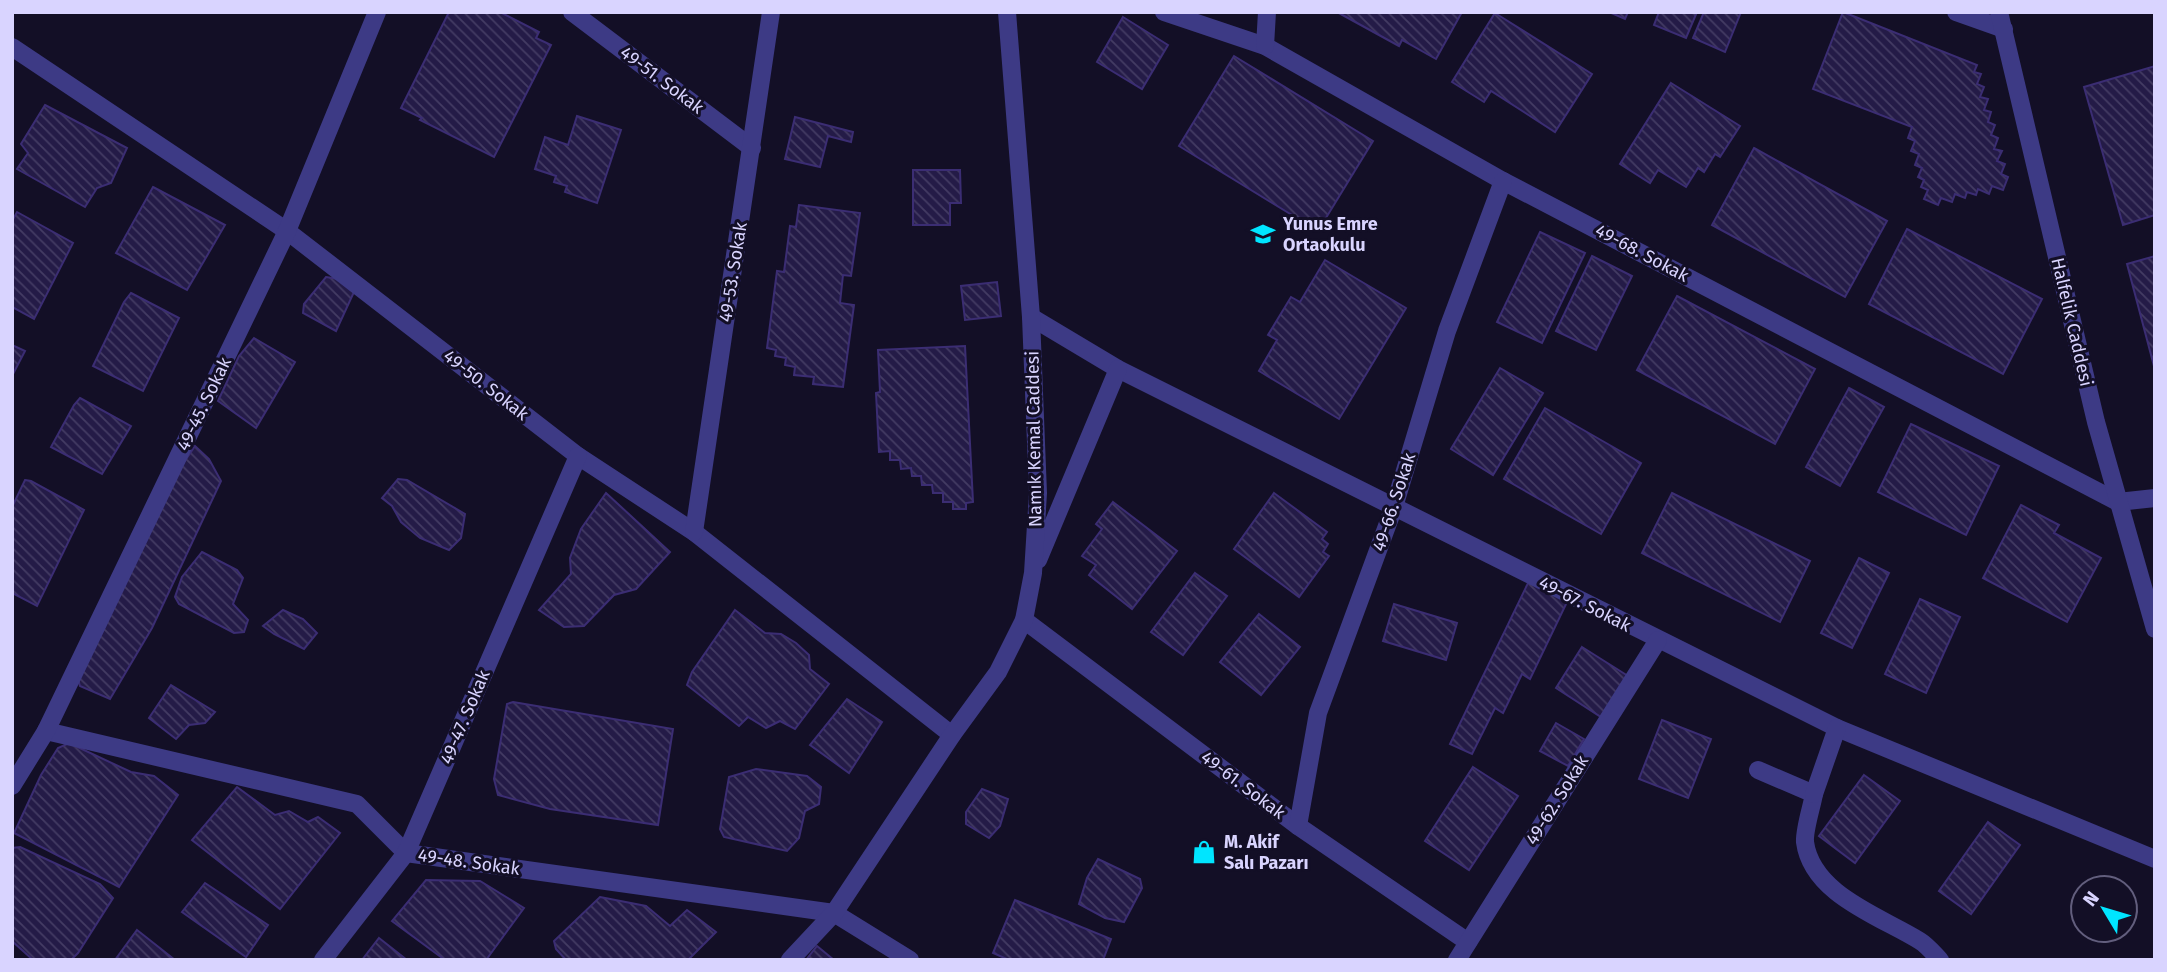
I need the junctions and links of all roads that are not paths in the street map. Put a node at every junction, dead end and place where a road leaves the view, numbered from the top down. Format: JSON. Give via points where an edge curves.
{"nodes":[{"id":1,"x":377,"y":12,"type":"edge"},
{"id":2,"x":572,"y":12,"type":"edge"},
{"id":3,"x":771,"y":12,"type":"edge"},
{"id":4,"x":1007,"y":12,"type":"edge"},
{"id":5,"x":1164,"y":12,"type":"edge"},
{"id":6,"x":1267,"y":12,"type":"edge"},
{"id":7,"x":1956,"y":12,"type":"edge"},
{"id":8,"x":2002,"y":21,"type":"edge"},
{"id":9,"x":1265,"y":46,"type":"junction"},
{"id":10,"x":12,"y":47,"type":"edge"},
{"id":11,"x":752,"y":148,"type":"junction"},
{"id":12,"x":1503,"y":181,"type":"junction"},
{"id":13,"x":287,"y":231,"type":"junction"},
{"id":14,"x":1031,"y":317,"type":"junction"},
{"id":15,"x":1118,"y":369,"type":"junction"},
{"id":16,"x":578,"y":456,"type":"junction"},
{"id":17,"x":2155,"y":498,"type":"edge"},
{"id":18,"x":2118,"y":502,"type":"junction"},
{"id":19,"x":1394,"y":507,"type":"junction"},
{"id":20,"x":694,"y":532,"type":"junction"},
{"id":21,"x":1033,"y":573,"type":"junction"},
{"id":22,"x":1024,"y":620,"type":"junction"},
{"id":23,"x":2155,"y":629,"type":"edge"},
{"id":24,"x":1658,"y":640,"type":"junction"},
{"id":25,"x":1837,"y":728,"type":"junction"},
{"id":26,"x":46,"y":731,"type":"junction"},
{"id":27,"x":952,"y":735,"type":"junction"},
{"id":28,"x":1758,"y":770,"type":"dead end"},
{"id":29,"x":12,"y":786,"type":"edge"},
{"id":30,"x":1814,"y":794,"type":"junction"},
{"id":31,"x":1298,"y":827,"type":"junction"},
{"id":32,"x":406,"y":853,"type":"junction"},
{"id":33,"x":2155,"y":859,"type":"edge"},
{"id":34,"x":834,"y":912,"type":"junction"},
{"id":35,"x":1468,"y":942,"type":"junction"},
{"id":36,"x":323,"y":960,"type":"edge"},
{"id":37,"x":790,"y":960,"type":"edge"},
{"id":38,"x":910,"y":960,"type":"edge"},
{"id":39,"x":1457,"y":960,"type":"edge"},
{"id":40,"x":1940,"y":960,"type":"edge"}],
"edges":[{"from":1,"to":13,"type":"street","name":"49-45. Sokak"},
{"from":2,"to":11,"type":"street","name":"49-51. Sokak"},
{"from":3,"to":11,"type":"street","name":"49-53. Sokak"},
{"from":4,"to":14,"type":"street","name":"Namık Kemal Caddesi"},
{"from":5,"to":9,"type":"street","name":"49-68. Sokak"},
{"from":6,"to":9,"type":"street"},
{"from":7,"to":8,"type":"street"},
{"from":8,"to":18,"type":"street","name":"Halfelik Caddesi"},
{"from":9,"to":12,"type":"street","name":"49-68. Sokak"},
{"from":10,"to":13,"type":"street","name":"49-50. Sokak"},
{"from":11,"to":20,"type":"street","name":"49-53. Sokak"},
{"from":12,"to":18,"type":"street","name":"49-68. Sokak"},
{"from":12,"to":19,"type":"street","name":"49-66. Sokak","via":[[1447,331]]},
{"from":13,"to":16,"type":"street","name":"49-50. Sokak"},
{"from":13,"to":26,"type":"street","name":"49-45. Sokak"},
{"from":14,"to":15,"type":"street","name":"49-67. Sokak"},
{"from":14,"to":21,"type":"street","name":"Namık Kemal Caddesi","via":[[1038,493]]},
{"from":15,"to":19,"type":"street","name":"49-67. Sokak"},
{"from":15,"to":21,"type":"street"},
{"from":16,"to":20,"type":"street","name":"49-50. Sokak"},
{"from":16,"to":32,"type":"street","name":"49-47. Sokak"},
{"from":17,"to":18,"type":"street"},
{"from":18,"to":23,"type":"street","name":"Halfelik Caddesi"},
{"from":19,"to":24,"type":"street","name":"49-67. Sokak"},
{"from":19,"to":31,"type":"street","name":"49-66. Sokak","via":[[1318,713]]},
{"from":20,"to":27,"type":"street","name":"49-50. Sokak"},
{"from":21,"to":22,"type":"street","name":"Namık Kemal Caddesi"},
{"from":22,"to":27,"type":"street","name":"Namık Kemal Caddesi","via":[[998,672]]},
{"from":22,"to":31,"type":"street","name":"49-61. Sokak"},
{"from":24,"to":25,"type":"street","name":"49-67. Sokak"},
{"from":24,"to":35,"type":"street","name":"49-62. Sokak"},
{"from":25,"to":30,"type":"street"},
{"from":25,"to":33,"type":"street","name":"49-67. Sokak"},
{"from":26,"to":29,"type":"street","name":"49-45. Sokak"},
{"from":26,"to":32,"type":"street","name":"49-48. Sokak","via":[[357,804]]},
{"from":27,"to":34,"type":"street","name":"Namık Kemal Caddesi"},
{"from":28,"to":30,"type":"street"},
{"from":30,"to":40,"type":"street","via":[[1805,841],[1816,871],[1870,915],[1922,942]]},
{"from":31,"to":35,"type":"street","name":"49-61. Sokak"},
{"from":32,"to":34,"type":"street","name":"49-48. Sokak"},
{"from":32,"to":36,"type":"street","name":"49-47. Sokak"},
{"from":34,"to":37,"type":"street","name":"Namık Kemal Caddesi"},
{"from":34,"to":38,"type":"street"},
{"from":35,"to":39,"type":"street","name":"49-62. Sokak"}]}
